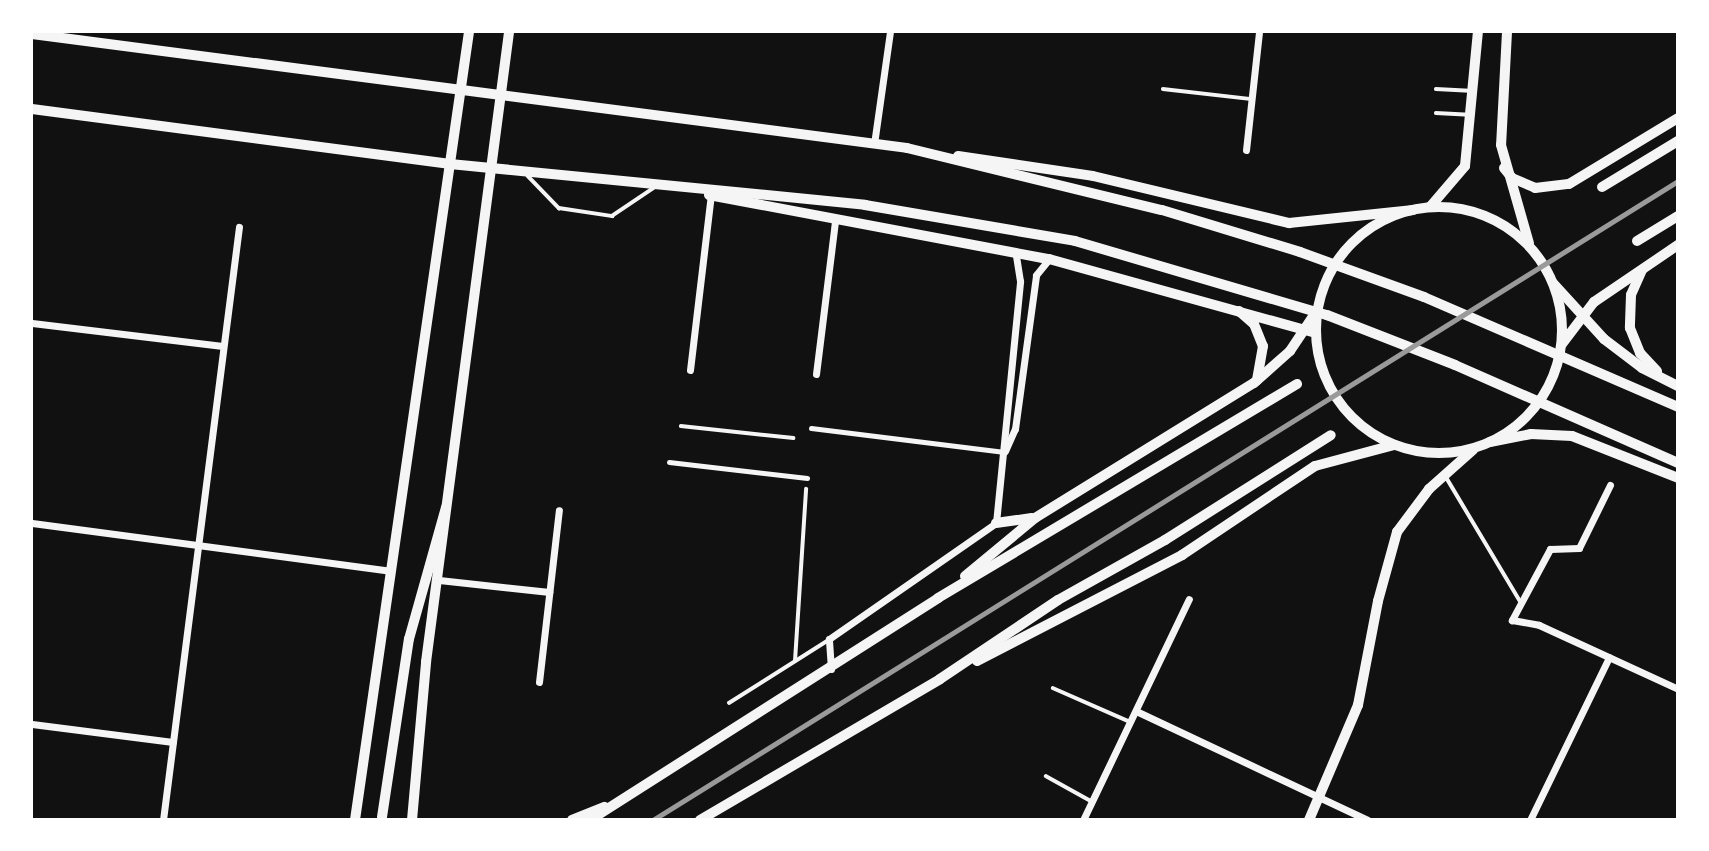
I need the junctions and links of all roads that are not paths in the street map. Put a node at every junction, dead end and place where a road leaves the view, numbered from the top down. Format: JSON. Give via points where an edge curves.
{"nodes":[{"id":1,"x":469,"y":32,"type":"edge"},
{"id":2,"x":509,"y":32,"type":"edge"},
{"id":3,"x":890,"y":32,"type":"edge"},
{"id":4,"x":1259,"y":32,"type":"edge"},
{"id":5,"x":1478,"y":32,"type":"edge"},
{"id":6,"x":1507,"y":32,"type":"edge"},
{"id":7,"x":32,"y":34,"type":"edge"},
{"id":8,"x":1163,"y":89,"type":"dead end"},
{"id":9,"x":1436,"y":89,"type":"dead end"},
{"id":10,"x":461,"y":90,"type":"junction"},
{"id":11,"x":1472,"y":92,"type":"junction"},
{"id":12,"x":501,"y":95,"type":"junction"},
{"id":13,"x":1251,"y":99,"type":"junction"},
{"id":14,"x":32,"y":109,"type":"edge"},
{"id":15,"x":1436,"y":113,"type":"dead end"},
{"id":16,"x":1471,"y":115,"type":"junction"},
{"id":17,"x":1678,"y":118,"type":"edge"},
{"id":18,"x":1678,"y":141,"type":"edge"},
{"id":19,"x":874,"y":144,"type":"junction"},
{"id":20,"x":906,"y":148,"type":"junction"},
{"id":21,"x":1246,"y":150,"type":"dead end"},
{"id":22,"x":450,"y":164,"type":"junction"},
{"id":23,"x":492,"y":168,"type":"junction"},
{"id":24,"x":1504,"y":168,"type":"junction"},
{"id":25,"x":524,"y":172,"type":"junction"},
{"id":26,"x":659,"y":184,"type":"junction"},
{"id":27,"x":1602,"y":187,"type":"dead end"},
{"id":28,"x":711,"y":195,"type":"junction"},
{"id":29,"x":1430,"y":207,"type":"junction"},
{"id":30,"x":1413,"y":210,"type":"junction"},
{"id":31,"x":1678,"y":216,"type":"edge"},
{"id":32,"x":835,"y":221,"type":"junction"},
{"id":33,"x":239,"y":227,"type":"dead end"},
{"id":34,"x":1637,"y":241,"type":"dead end"},
{"id":35,"x":1678,"y":245,"type":"edge"},
{"id":36,"x":1531,"y":247,"type":"junction"},
{"id":37,"x":1015,"y":251,"type":"junction"},
{"id":38,"x":1049,"y":259,"type":"junction"},
{"id":39,"x":1644,"y":266,"type":"junction"},
{"id":40,"x":1553,"y":283,"type":"junction"},
{"id":41,"x":1224,"y":304,"type":"junction"},
{"id":42,"x":1316,"y":312,"type":"joint"},
{"id":43,"x":1581,"y":316,"type":"junction"},
{"id":44,"x":32,"y":323,"type":"edge"},
{"id":45,"x":1310,"y":332,"type":"junction"},
{"id":46,"x":1562,"y":344,"type":"junction"},
{"id":47,"x":223,"y":346,"type":"junction"},
{"id":48,"x":690,"y":370,"type":"dead end"},
{"id":49,"x":816,"y":374,"type":"dead end"},
{"id":50,"x":1664,"y":378,"type":"junction"},
{"id":51,"x":1254,"y":383,"type":"junction"},
{"id":52,"x":1297,"y":384,"type":"dead end"},
{"id":53,"x":1678,"y":386,"type":"edge"},
{"id":54,"x":1678,"y":407,"type":"edge"},
{"id":55,"x":681,"y":426,"type":"dead end"},
{"id":56,"x":811,"y":428,"type":"dead end"},
{"id":57,"x":1331,"y":435,"type":"dead end"},
{"id":58,"x":793,"y":438,"type":"dead end"},
{"id":59,"x":1490,"y":442,"type":"junction"},
{"id":60,"x":1394,"y":444,"type":"junction"},
{"id":61,"x":1476,"y":447,"type":"junction"},
{"id":62,"x":1005,"y":452,"type":"junction"},
{"id":63,"x":669,"y":462,"type":"dead end"},
{"id":64,"x":1678,"y":463,"type":"edge"},
{"id":65,"x":1444,"y":473,"type":"junction"},
{"id":66,"x":807,"y":478,"type":"dead end"},
{"id":67,"x":1678,"y":478,"type":"edge"},
{"id":68,"x":1610,"y":485,"type":"dead end"},
{"id":69,"x":806,"y":489,"type":"dead end"},
{"id":70,"x":446,"y":506,"type":"junction"},
{"id":71,"x":559,"y":510,"type":"dead end"},
{"id":72,"x":1035,"y":518,"type":"junction"},
{"id":73,"x":32,"y":523,"type":"edge"},
{"id":74,"x":996,"y":523,"type":"junction"},
{"id":75,"x":198,"y":545,"type":"junction"},
{"id":76,"x":390,"y":571,"type":"junction"},
{"id":77,"x":439,"y":580,"type":"junction"},
{"id":78,"x":549,"y":592,"type":"junction"},
{"id":79,"x":938,"y":598,"type":"junction"},
{"id":80,"x":1189,"y":599,"type":"dead end"},
{"id":81,"x":1521,"y":603,"type":"junction"},
{"id":82,"x":829,"y":639,"type":"junction"},
{"id":83,"x":1609,"y":657,"type":"junction"},
{"id":84,"x":794,"y":661,"type":"junction"},
{"id":85,"x":831,"y":670,"type":"junction"},
{"id":86,"x":940,"y":679,"type":"junction"},
{"id":87,"x":538,"y":682,"type":"dead end"},
{"id":88,"x":1053,"y":688,"type":"dead end"},
{"id":89,"x":1678,"y":689,"type":"edge"},
{"id":90,"x":729,"y":702,"type":"dead end"},
{"id":91,"x":1136,"y":711,"type":"junction"},
{"id":92,"x":1130,"y":722,"type":"junction"},
{"id":93,"x":32,"y":724,"type":"edge"},
{"id":94,"x":173,"y":742,"type":"junction"},
{"id":95,"x":1046,"y":776,"type":"dead end"},
{"id":96,"x":1320,"y":797,"type":"junction"},
{"id":97,"x":1091,"y":801,"type":"junction"},
{"id":98,"x":615,"y":803,"type":"junction"},
{"id":99,"x":382,"y":817,"type":"dead end"},
{"id":100,"x":163,"y":820,"type":"edge"},
{"id":101,"x":355,"y":820,"type":"edge"},
{"id":102,"x":412,"y":820,"type":"edge"},
{"id":103,"x":572,"y":820,"type":"edge"},
{"id":104,"x":590,"y":820,"type":"edge"},
{"id":105,"x":700,"y":820,"type":"edge"},
{"id":106,"x":1083,"y":820,"type":"edge"},
{"id":107,"x":1309,"y":820,"type":"edge"},
{"id":108,"x":1367,"y":820,"type":"edge"},
{"id":109,"x":1530,"y":820,"type":"edge"}],
"edges":[{"from":1,"to":10,"type":"main road"},
{"from":2,"to":12,"type":"main road"},
{"from":3,"to":19,"type":"street"},
{"from":4,"to":13,"type":"street"},
{"from":5,"to":11,"type":"main road"},
{"from":6,"to":24,"type":"main road","via":[[1500,121]]},
{"from":7,"to":10,"type":"main road"},
{"from":8,"to":13,"type":"lane"},
{"from":9,"to":11,"type":"lane"},
{"from":10,"to":12,"type":"main road"},
{"from":10,"to":22,"type":"main road"},
{"from":11,"to":16,"type":"main road"},
{"from":12,"to":19,"type":"main road"},
{"from":12,"to":23,"type":"main road"},
{"from":13,"to":21,"type":"street"},
{"from":14,"to":22,"type":"main road"},
{"from":15,"to":16,"type":"lane"},
{"from":16,"to":29,"type":"main road","via":[[1465,166]]},
{"from":17,"to":24,"type":"main road","via":[[1569,184],[1535,188],[1512,178]]},
{"from":18,"to":27,"type":"main road"},
{"from":19,"to":20,"type":"main road"},
{"from":20,"to":30,"type":"main road","via":[[1093,176],[1289,223]]},
{"from":20,"to":54,"type":"main road","via":[[1162,210],[1322,259],[1483,322]]},
{"from":22,"to":23,"type":"main road"},
{"from":22,"to":76,"type":"main road"},
{"from":23,"to":25,"type":"main road"},
{"from":23,"to":70,"type":"main road"},
{"from":24,"to":36,"type":"main road"},
{"from":25,"to":26,"type":"main road"},
{"from":25,"to":26,"type":"lane","via":[[559,208],[612,215]]},
{"from":26,"to":28,"type":"main road"},
{"from":26,"to":64,"type":"main road","via":[[950,217],[1118,252],[1314,310],[1455,365]]},
{"from":28,"to":32,"type":"main road"},
{"from":28,"to":48,"type":"street"},
{"from":29,"to":30,"type":"main road"},
{"from":29,"to":36,"type":"main road","via":[[1483,215],[1509,228]]},
{"from":30,"to":42,"type":"main road","via":[[1382,221],[1356,239],[1330,272]]},
{"from":31,"to":34,"type":"main road"},
{"from":32,"to":37,"type":"main road"},
{"from":32,"to":49,"type":"street"},
{"from":33,"to":47,"type":"street"},
{"from":35,"to":39,"type":"main road"},
{"from":36,"to":40,"type":"main road"},
{"from":37,"to":38,"type":"main road"},
{"from":37,"to":62,"type":"street","via":[[1020,281],[1002,431]]},
{"from":38,"to":41,"type":"main road"},
{"from":38,"to":62,"type":"street","via":[[1036,275],[1015,429]]},
{"from":39,"to":43,"type":"main road","via":[[1605,292]]},
{"from":39,"to":50,"type":"main road","via":[[1631,295],[1630,328],[1640,353]]},
{"from":40,"to":43,"type":"main road"},
{"from":40,"to":46,"type":"main road","via":[[1562,319]]},
{"from":41,"to":45,"type":"main road"},
{"from":41,"to":51,"type":"main road","via":[[1245,315],[1259,335],[1264,356]]},
{"from":42,"to":45,"type":"main road"},
{"from":43,"to":46,"type":"main road"},
{"from":43,"to":50,"type":"main road","via":[[1624,355]]},
{"from":44,"to":47,"type":"street"},
{"from":45,"to":51,"type":"main road"},
{"from":45,"to":60,"type":"main road","via":[[1338,401],[1366,429]]},
{"from":46,"to":59,"type":"main road","via":[[1553,378],[1534,409]]},
{"from":47,"to":75,"type":"street"},
{"from":50,"to":53,"type":"main road"},
{"from":51,"to":72,"type":"main road"},
{"from":52,"to":79,"type":"main road"},
{"from":55,"to":58,"type":"lane"},
{"from":56,"to":62,"type":"street"},
{"from":57,"to":86,"type":"main road","via":[[1165,540],[1058,600]]},
{"from":59,"to":61,"type":"main road"},
{"from":59,"to":67,"type":"main road","via":[[1531,434],[1572,436]]},
{"from":60,"to":61,"type":"main road","via":[[1430,453]]},
{"from":60,"to":86,"type":"main road","via":[[1315,466],[1182,555],[1081,611]]},
{"from":61,"to":65,"type":"main road"},
{"from":62,"to":74,"type":"street"},
{"from":63,"to":66,"type":"street"},
{"from":65,"to":81,"type":"lane"},
{"from":65,"to":96,"type":"main road","via":[[1397,531],[1358,705]]},
{"from":68,"to":81,"type":"street","via":[[1579,548],[1550,549]]},
{"from":69,"to":84,"type":"lane"},
{"from":70,"to":77,"type":"main road"},
{"from":70,"to":99,"type":"main road","via":[[409,639]]},
{"from":71,"to":78,"type":"street"},
{"from":72,"to":74,"type":"main road"},
{"from":72,"to":79,"type":"main road"},
{"from":73,"to":75,"type":"street"},
{"from":74,"to":82,"type":"street"},
{"from":75,"to":76,"type":"street"},
{"from":75,"to":94,"type":"street"},
{"from":76,"to":101,"type":"main road"},
{"from":77,"to":78,"type":"street"},
{"from":77,"to":102,"type":"main road","via":[[426,662]]},
{"from":78,"to":87,"type":"street"},
{"from":79,"to":85,"type":"main road"},
{"from":80,"to":91,"type":"street"},
{"from":81,"to":83,"type":"street","via":[[1512,620],[1539,625]]},
{"from":82,"to":84,"type":"lane"},
{"from":82,"to":85,"type":"street"},
{"from":83,"to":89,"type":"street"},
{"from":83,"to":109,"type":"street"},
{"from":84,"to":90,"type":"lane"},
{"from":85,"to":98,"type":"main road"},
{"from":86,"to":105,"type":"main road"},
{"from":88,"to":92,"type":"lane"},
{"from":91,"to":92,"type":"street"},
{"from":91,"to":96,"type":"street"},
{"from":92,"to":97,"type":"street"},
{"from":93,"to":94,"type":"street"},
{"from":94,"to":100,"type":"street"},
{"from":95,"to":97,"type":"lane"},
{"from":96,"to":107,"type":"main road"},
{"from":96,"to":108,"type":"street"},
{"from":97,"to":106,"type":"street"},
{"from":98,"to":103,"type":"main road"},
{"from":98,"to":104,"type":"main road"}]}
